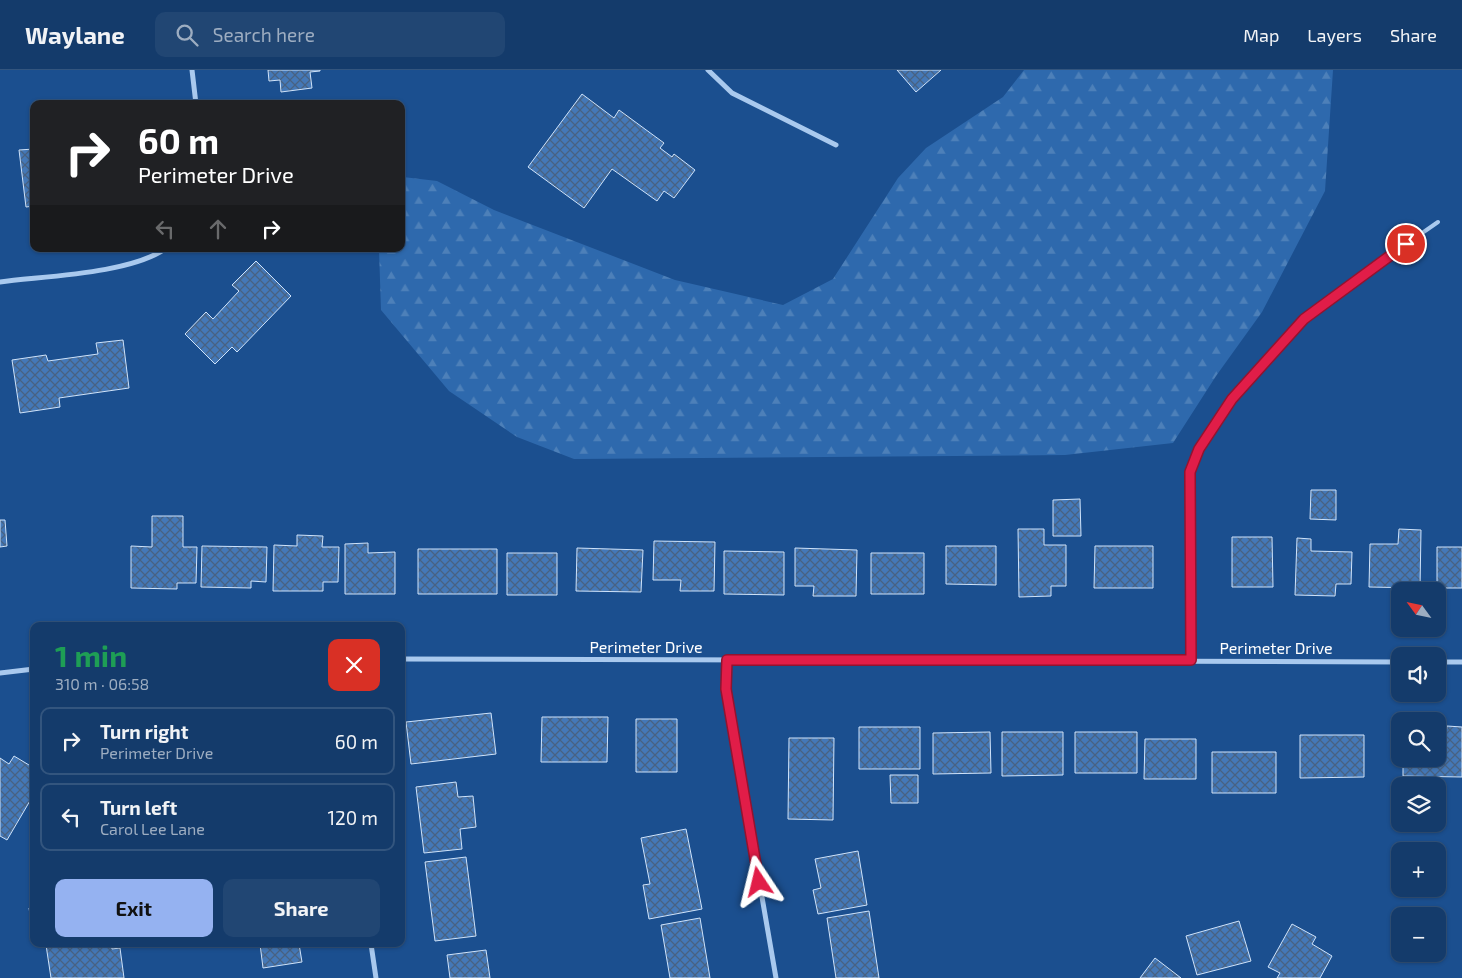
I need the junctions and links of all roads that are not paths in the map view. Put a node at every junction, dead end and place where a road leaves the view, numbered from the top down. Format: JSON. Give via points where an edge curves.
{"nodes":[{"id":1,"x":192,"y":70,"type":"edge"},
{"id":2,"x":708,"y":70,"type":"edge"},
{"id":3,"x":196,"y":100,"type":"edge"},
{"id":4,"x":836,"y":145,"type":"dead end"},
{"id":5,"x":1438,"y":222,"type":"dead end"},
{"id":6,"x":158,"y":252,"type":"edge"},
{"id":7,"x":0,"y":282,"type":"edge"},
{"id":8,"x":1190,"y":472,"type":"joint"},
{"id":9,"x":405,"y":659,"type":"edge"},
{"id":10,"x":727,"y":660,"type":"junction"},
{"id":11,"x":1191,"y":660,"type":"junction"},
{"id":12,"x":1391,"y":662,"type":"edge"},
{"id":13,"x":1446,"y":662,"type":"edge"},
{"id":14,"x":1462,"y":662,"type":"edge"},
{"id":15,"x":30,"y":669,"type":"edge"},
{"id":16,"x":0,"y":673,"type":"edge"},
{"id":17,"x":371,"y":947,"type":"edge"},
{"id":18,"x":376,"y":978,"type":"edge"},
{"id":19,"x":776,"y":978,"type":"edge"}],
"edges":[{"from":1,"to":3,"type":"street"},
{"from":2,"to":4,"type":"street","via":[[732,93]]},
{"from":5,"to":8,"type":"lane","via":[[1304,319],[1232,399],[1199,449]]},
{"from":6,"to":7,"type":"street","via":[[139,261],[109,268]]},
{"from":8,"to":11,"type":"street"},
{"from":9,"to":10,"type":"street","name":"Perimeter Drive"},
{"from":10,"to":11,"type":"street","name":"Perimeter Drive"},
{"from":10,"to":19,"type":"street","via":[[726,689]]},
{"from":11,"to":12,"type":"street","name":"Perimeter Drive"},
{"from":13,"to":14,"type":"street"},
{"from":15,"to":16,"type":"street"},
{"from":17,"to":18,"type":"street"}]}
